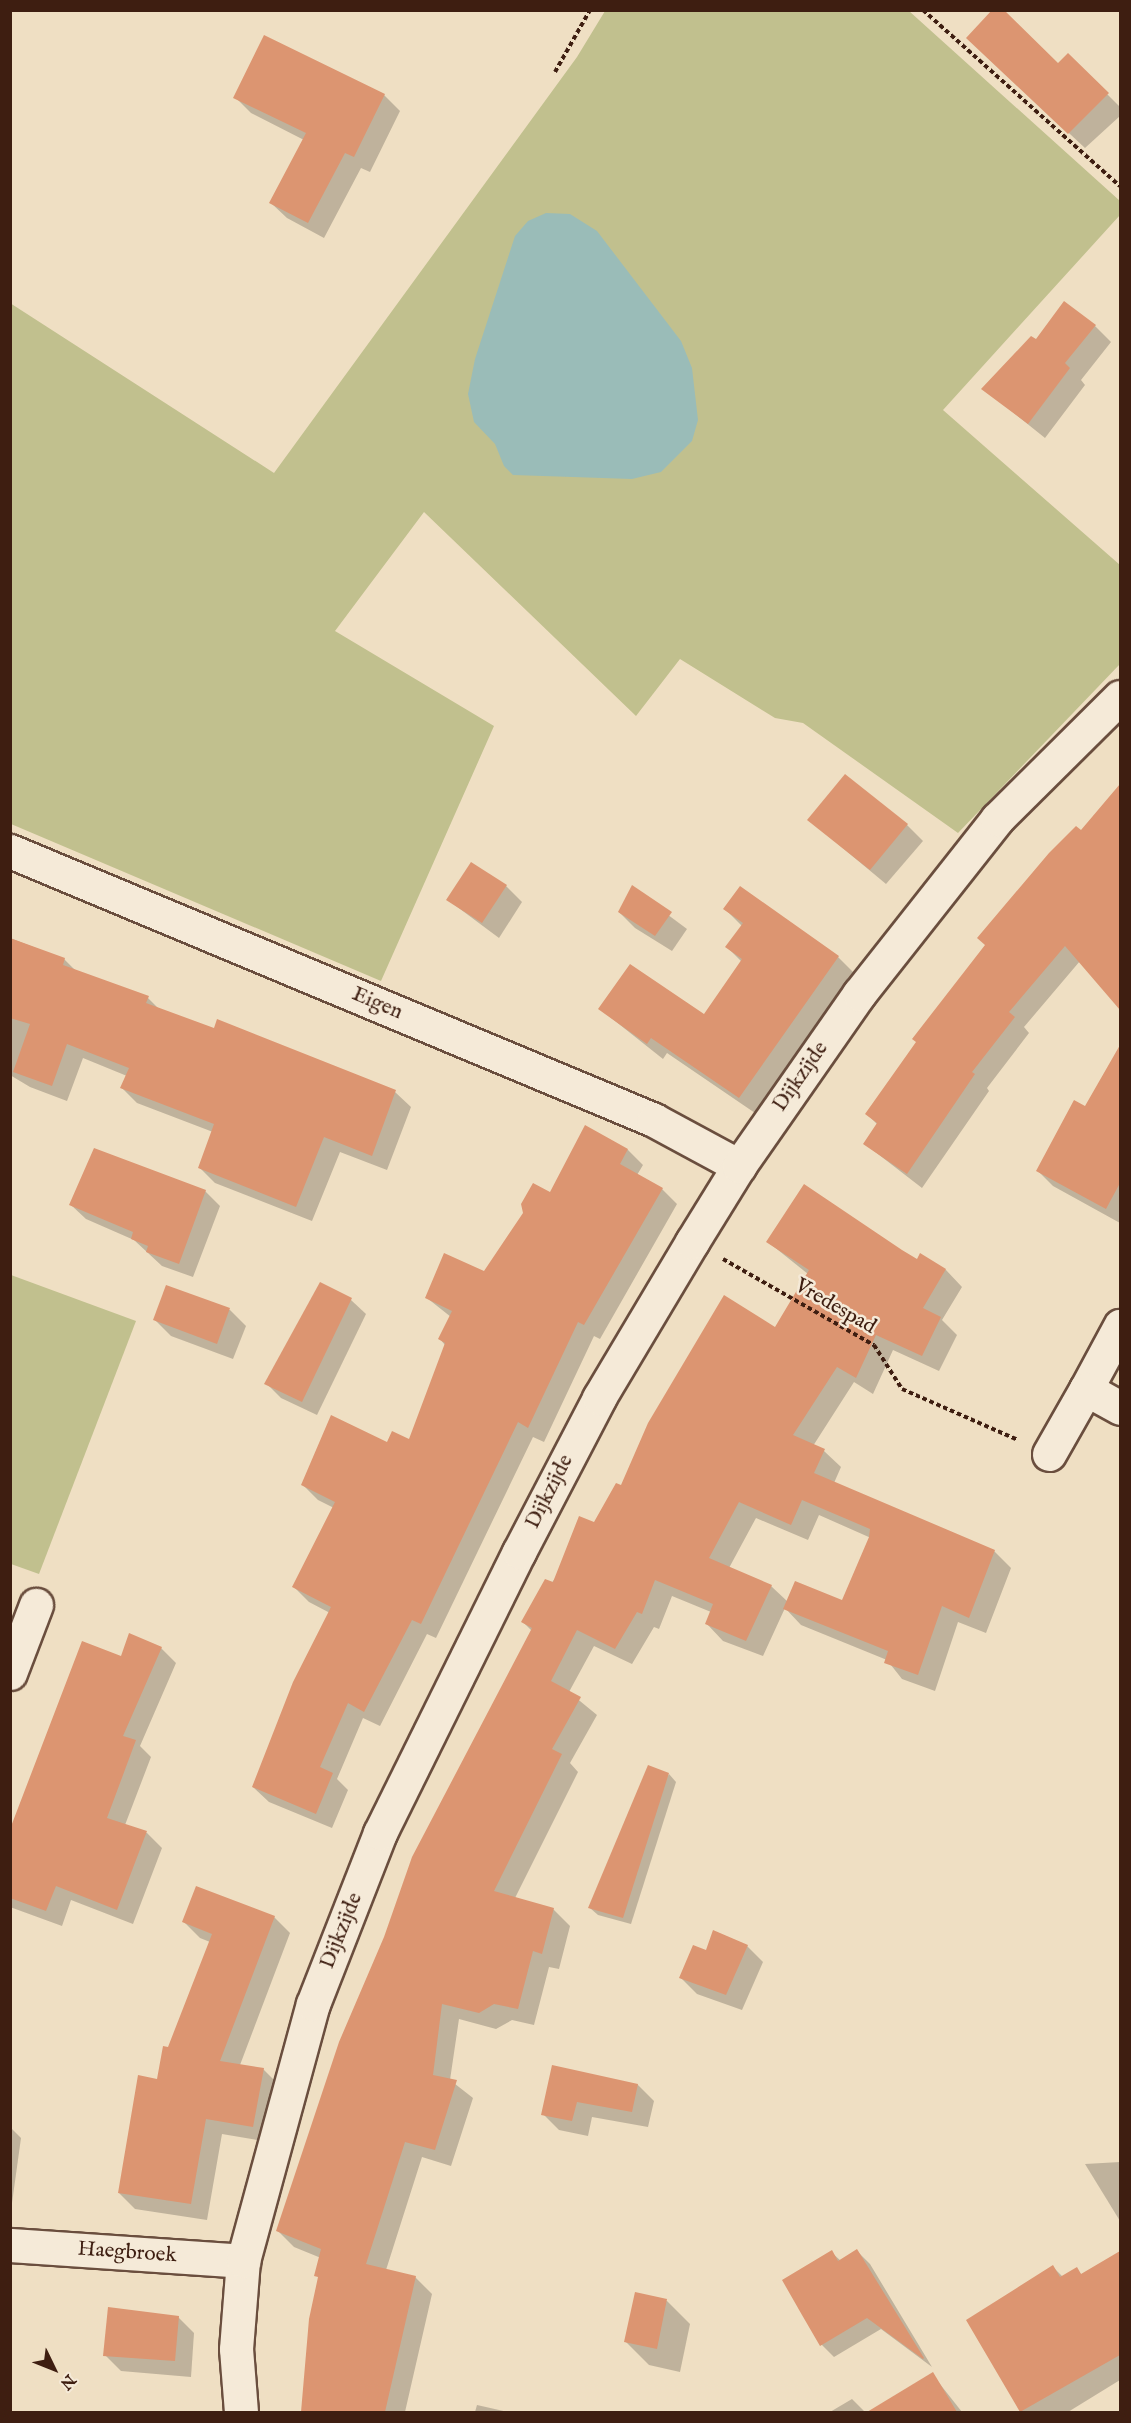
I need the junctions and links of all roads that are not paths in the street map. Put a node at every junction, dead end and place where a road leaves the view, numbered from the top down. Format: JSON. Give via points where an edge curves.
{"nodes":[{"id":1,"x":1120,"y":697,"type":"edge"},
{"id":2,"x":10,"y":852,"type":"edge"},
{"id":3,"x":739,"y":1166,"type":"junction"},
{"id":4,"x":1120,"y":1326,"type":"edge"},
{"id":5,"x":1086,"y":1389,"type":"junction"},
{"id":6,"x":1120,"y":1408,"type":"edge"},
{"id":7,"x":1049,"y":1454,"type":"road end"},
{"id":8,"x":36,"y":1605,"type":"dead end"},
{"id":9,"x":10,"y":1672,"type":"edge"},
{"id":10,"x":10,"y":2245,"type":"edge"},
{"id":11,"x":243,"y":2261,"type":"junction"},
{"id":12,"x":241,"y":2412,"type":"edge"}],
"edges":[{"from":1,"to":3,"type":"street","name":"Dijkzijde","via":[[997,819],[859,994]]},
{"from":2,"to":3,"type":"street","name":"Eigen","via":[[654,1120]]},
{"from":3,"to":11,"type":"street","name":"Dijkzijde","via":[[593,1408],[380,1833],[313,2004]]},
{"from":4,"to":5,"type":"street"},
{"from":5,"to":6,"type":"street"},
{"from":5,"to":7,"type":"street"},
{"from":8,"to":9,"type":"street"},
{"from":10,"to":11,"type":"street","name":"Haegbroek"},
{"from":11,"to":12,"type":"street","name":"Dijkzijde","via":[[236,2349]]}]}
